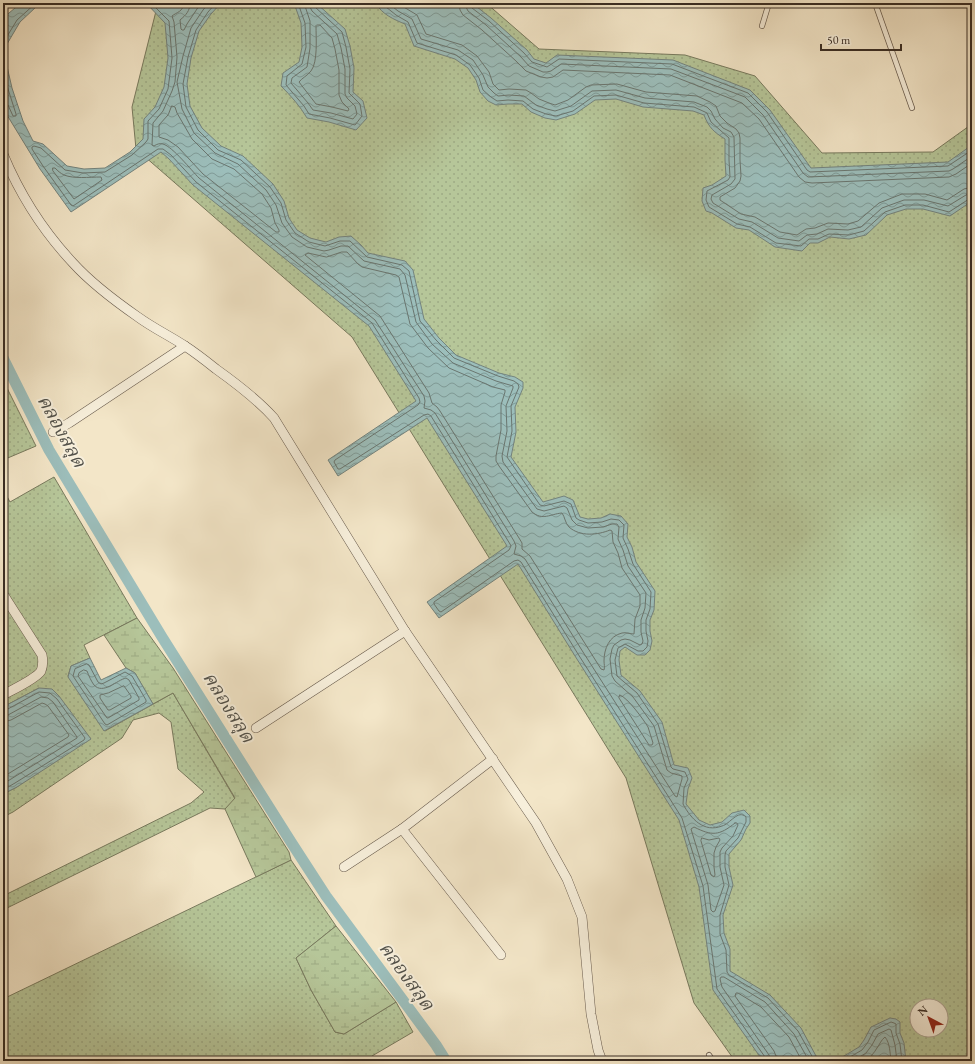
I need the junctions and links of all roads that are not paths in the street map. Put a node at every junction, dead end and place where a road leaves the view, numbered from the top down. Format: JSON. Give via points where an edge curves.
{"nodes":[{"id":1,"x":769,"y":3,"type":"edge"},
{"id":2,"x":875,"y":3,"type":"edge"},
{"id":3,"x":762,"y":26,"type":"dead end"},
{"id":4,"x":912,"y":108,"type":"dead end"},
{"id":5,"x":3,"y":154,"type":"edge"},
{"id":6,"x":6,"y":173,"type":"edge"},
{"id":7,"x":185,"y":346,"type":"junction"},
{"id":8,"x":53,"y":432,"type":"dead end"},
{"id":9,"x":3,"y":594,"type":"edge"},
{"id":10,"x":405,"y":631,"type":"junction"},
{"id":11,"x":3,"y":695,"type":"edge"},
{"id":12,"x":256,"y":728,"type":"dead end"},
{"id":13,"x":493,"y":759,"type":"junction"},
{"id":14,"x":402,"y":829,"type":"junction"},
{"id":15,"x":344,"y":867,"type":"dead end"},
{"id":16,"x":501,"y":955,"type":"dead end"},
{"id":17,"x":709,"y":1055,"type":"dead end"},
{"id":18,"x":602,"y":1061,"type":"edge"},
{"id":19,"x":712,"y":1061,"type":"edge"}],
"edges":[{"from":1,"to":3,"type":"lane"},
{"from":2,"to":4,"type":"lane"},
{"from":5,"to":6,"type":"street"},
{"from":6,"to":7,"type":"street","via":[[54,242],[74,264],[104,292]]},
{"from":7,"to":8,"type":"street"},
{"from":7,"to":10,"type":"street","via":[[246,391],[274,418]]},
{"from":9,"to":11,"type":"street","via":[[42,655],[43,664],[35,677]]},
{"from":10,"to":12,"type":"street"},
{"from":10,"to":13,"type":"street"},
{"from":13,"to":14,"type":"street"},
{"from":13,"to":18,"type":"street","via":[[536,822],[567,879],[582,916],[591,1014]]},
{"from":14,"to":15,"type":"street"},
{"from":14,"to":16,"type":"street"},
{"from":17,"to":19,"type":"lane"}]}
